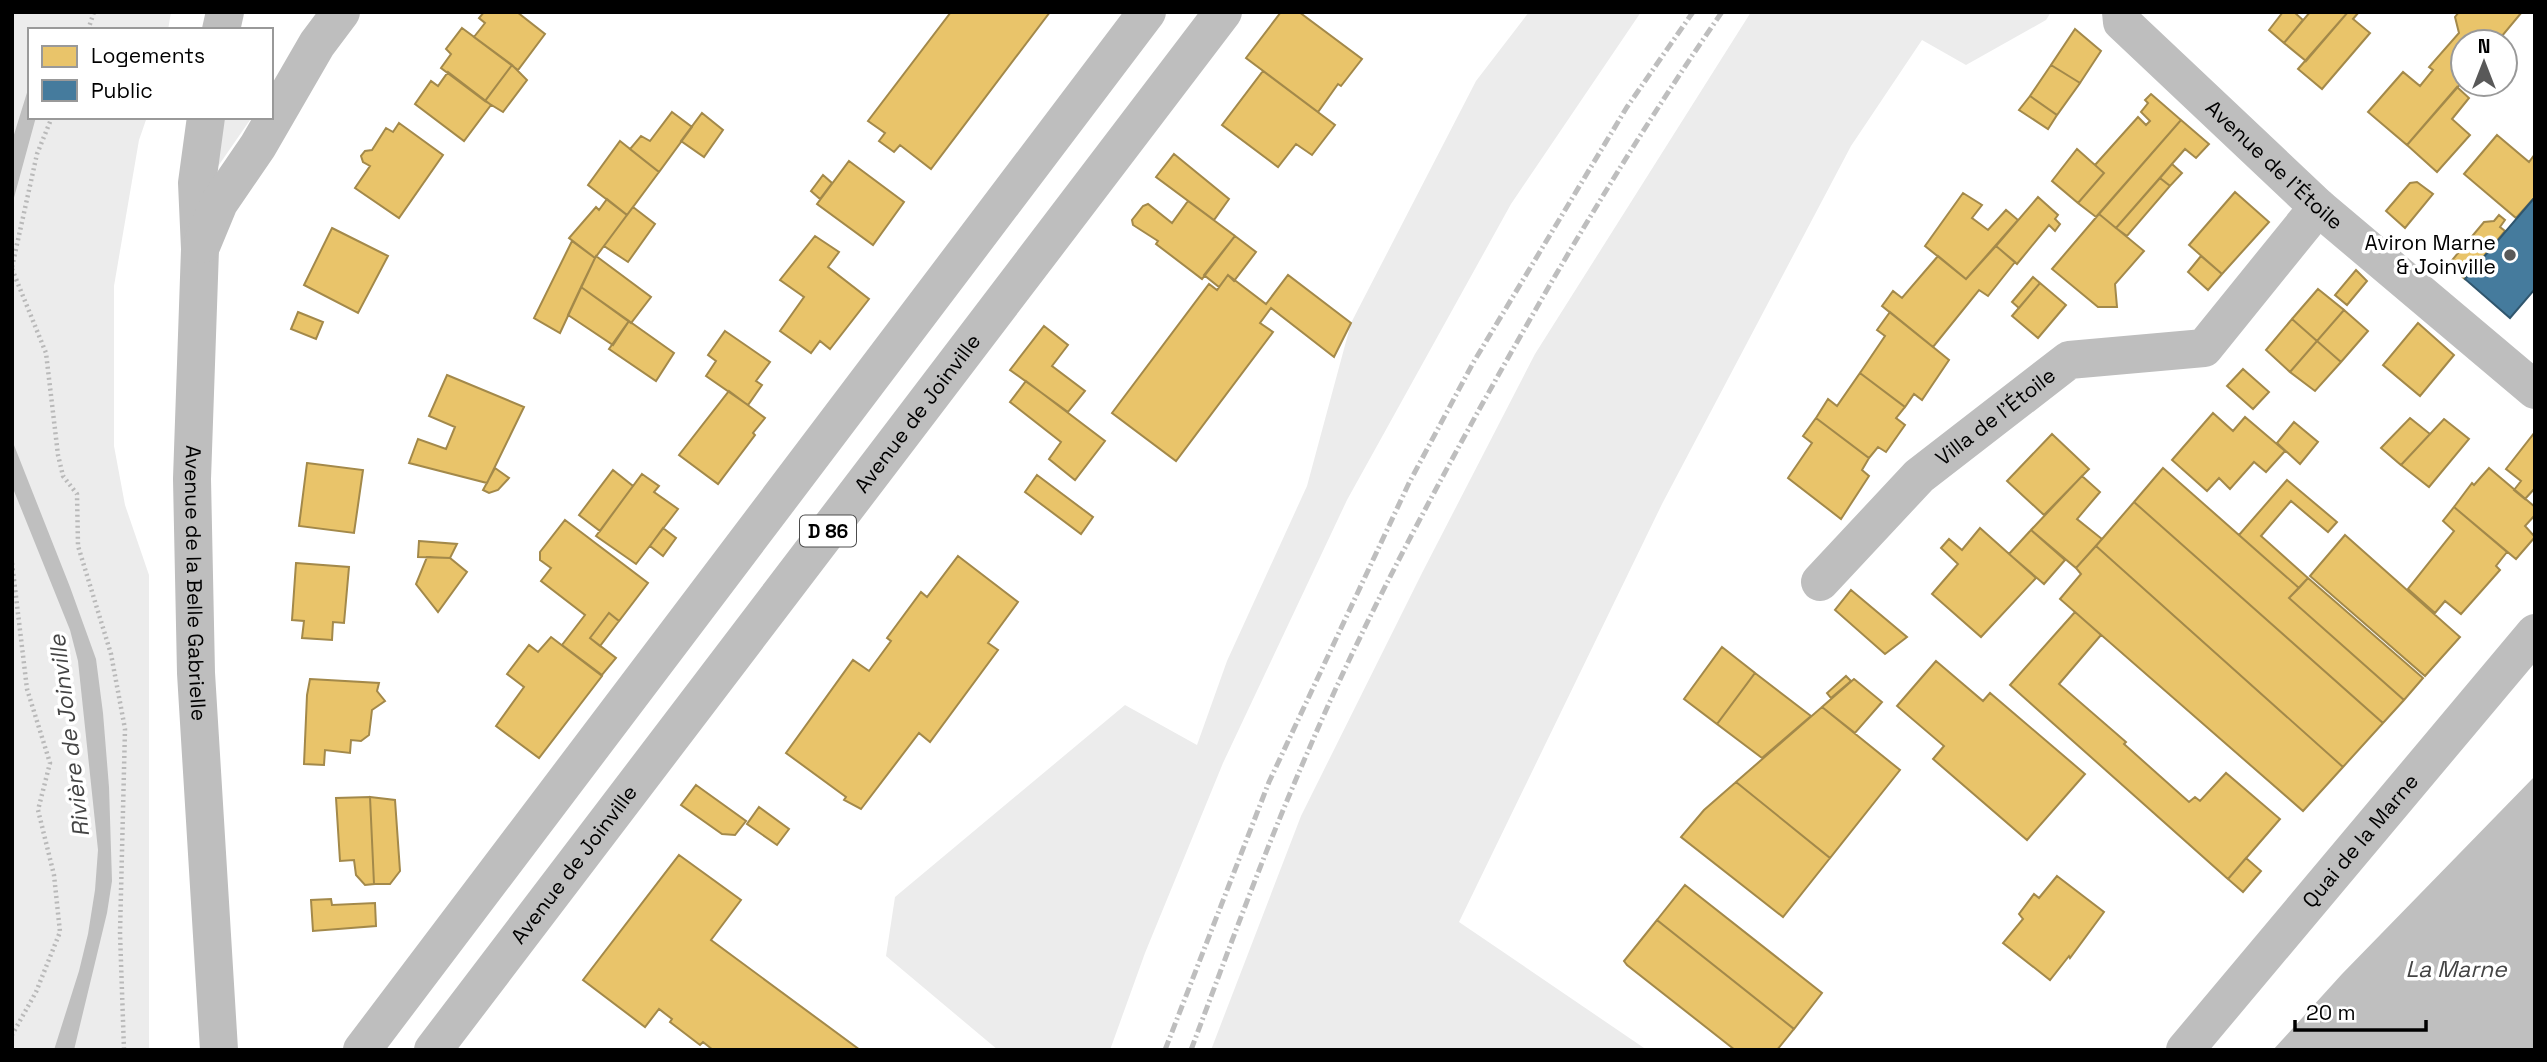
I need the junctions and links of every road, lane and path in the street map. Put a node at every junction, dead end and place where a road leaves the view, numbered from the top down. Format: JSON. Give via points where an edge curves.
{"nodes":[{"id":1,"x":341,"y":12,"type":"edge"},
{"id":2,"x":1147,"y":12,"type":"edge"},
{"id":3,"x":1223,"y":12,"type":"edge"},
{"id":4,"x":2121,"y":12,"type":"edge"},
{"id":5,"x":317,"y":44,"type":"junction"},
{"id":6,"x":273,"y":78,"type":"edge"},
{"id":7,"x":51,"y":119,"type":"edge"},
{"id":8,"x":206,"y":119,"type":"edge"},
{"id":9,"x":2318,"y":207,"type":"junction"},
{"id":10,"x":200,"y":249,"type":"junction"},
{"id":11,"x":12,"y":268,"type":"edge"},
{"id":12,"x":2535,"y":390,"type":"edge"},
{"id":13,"x":12,"y":563,"type":"edge"},
{"id":14,"x":1820,"y":582,"type":"dead end"},
{"id":15,"x":2535,"y":633,"type":"edge"},
{"id":16,"x":12,"y":1035,"type":"edge"},
{"id":17,"x":124,"y":1050,"type":"edge"},
{"id":18,"x":219,"y":1050,"type":"edge"},
{"id":19,"x":362,"y":1050,"type":"edge"},
{"id":20,"x":433,"y":1050,"type":"edge"},
{"id":21,"x":2185,"y":1050,"type":"edge"}],
"edges":[{"from":1,"to":5,"type":"street"},
{"from":2,"to":19,"type":"street","number":"D 86"},
{"from":3,"to":20,"type":"street","name":"Avenue de Joinville","number":"D 86"},
{"from":4,"to":9,"type":"street","name":"Avenue de l'Étoile","via":[[2122,22]]},
{"from":5,"to":6,"type":"street"},
{"from":5,"to":10,"type":"street","via":[[219,203]]},
{"from":7,"to":11,"type":"path","via":[[37,154]]},
{"from":8,"to":10,"type":"street","name":"Avenue de la Belle Gabrielle","via":[[197,183]]},
{"from":9,"to":12,"type":"street","name":"Avenue de l'Étoile"},
{"from":9,"to":14,"type":"street","name":"Villa de l'Étoile","via":[[2204,348],[2069,360],[1919,476]]},
{"from":10,"to":18,"type":"street","name":"Avenue de la Belle Gabrielle","via":[[191,479],[195,659]]},
{"from":11,"to":17,"type":"path","via":[[46,353],[58,454],[63,476],[77,494],[78,546],[111,654],[124,729],[120,933]]},
{"from":13,"to":16,"type":"path","via":[[27,690],[50,763],[38,810],[54,875],[60,932],[36,992]]},
{"from":15,"to":21,"type":"street","name":"Quai de la Marne"}]}
